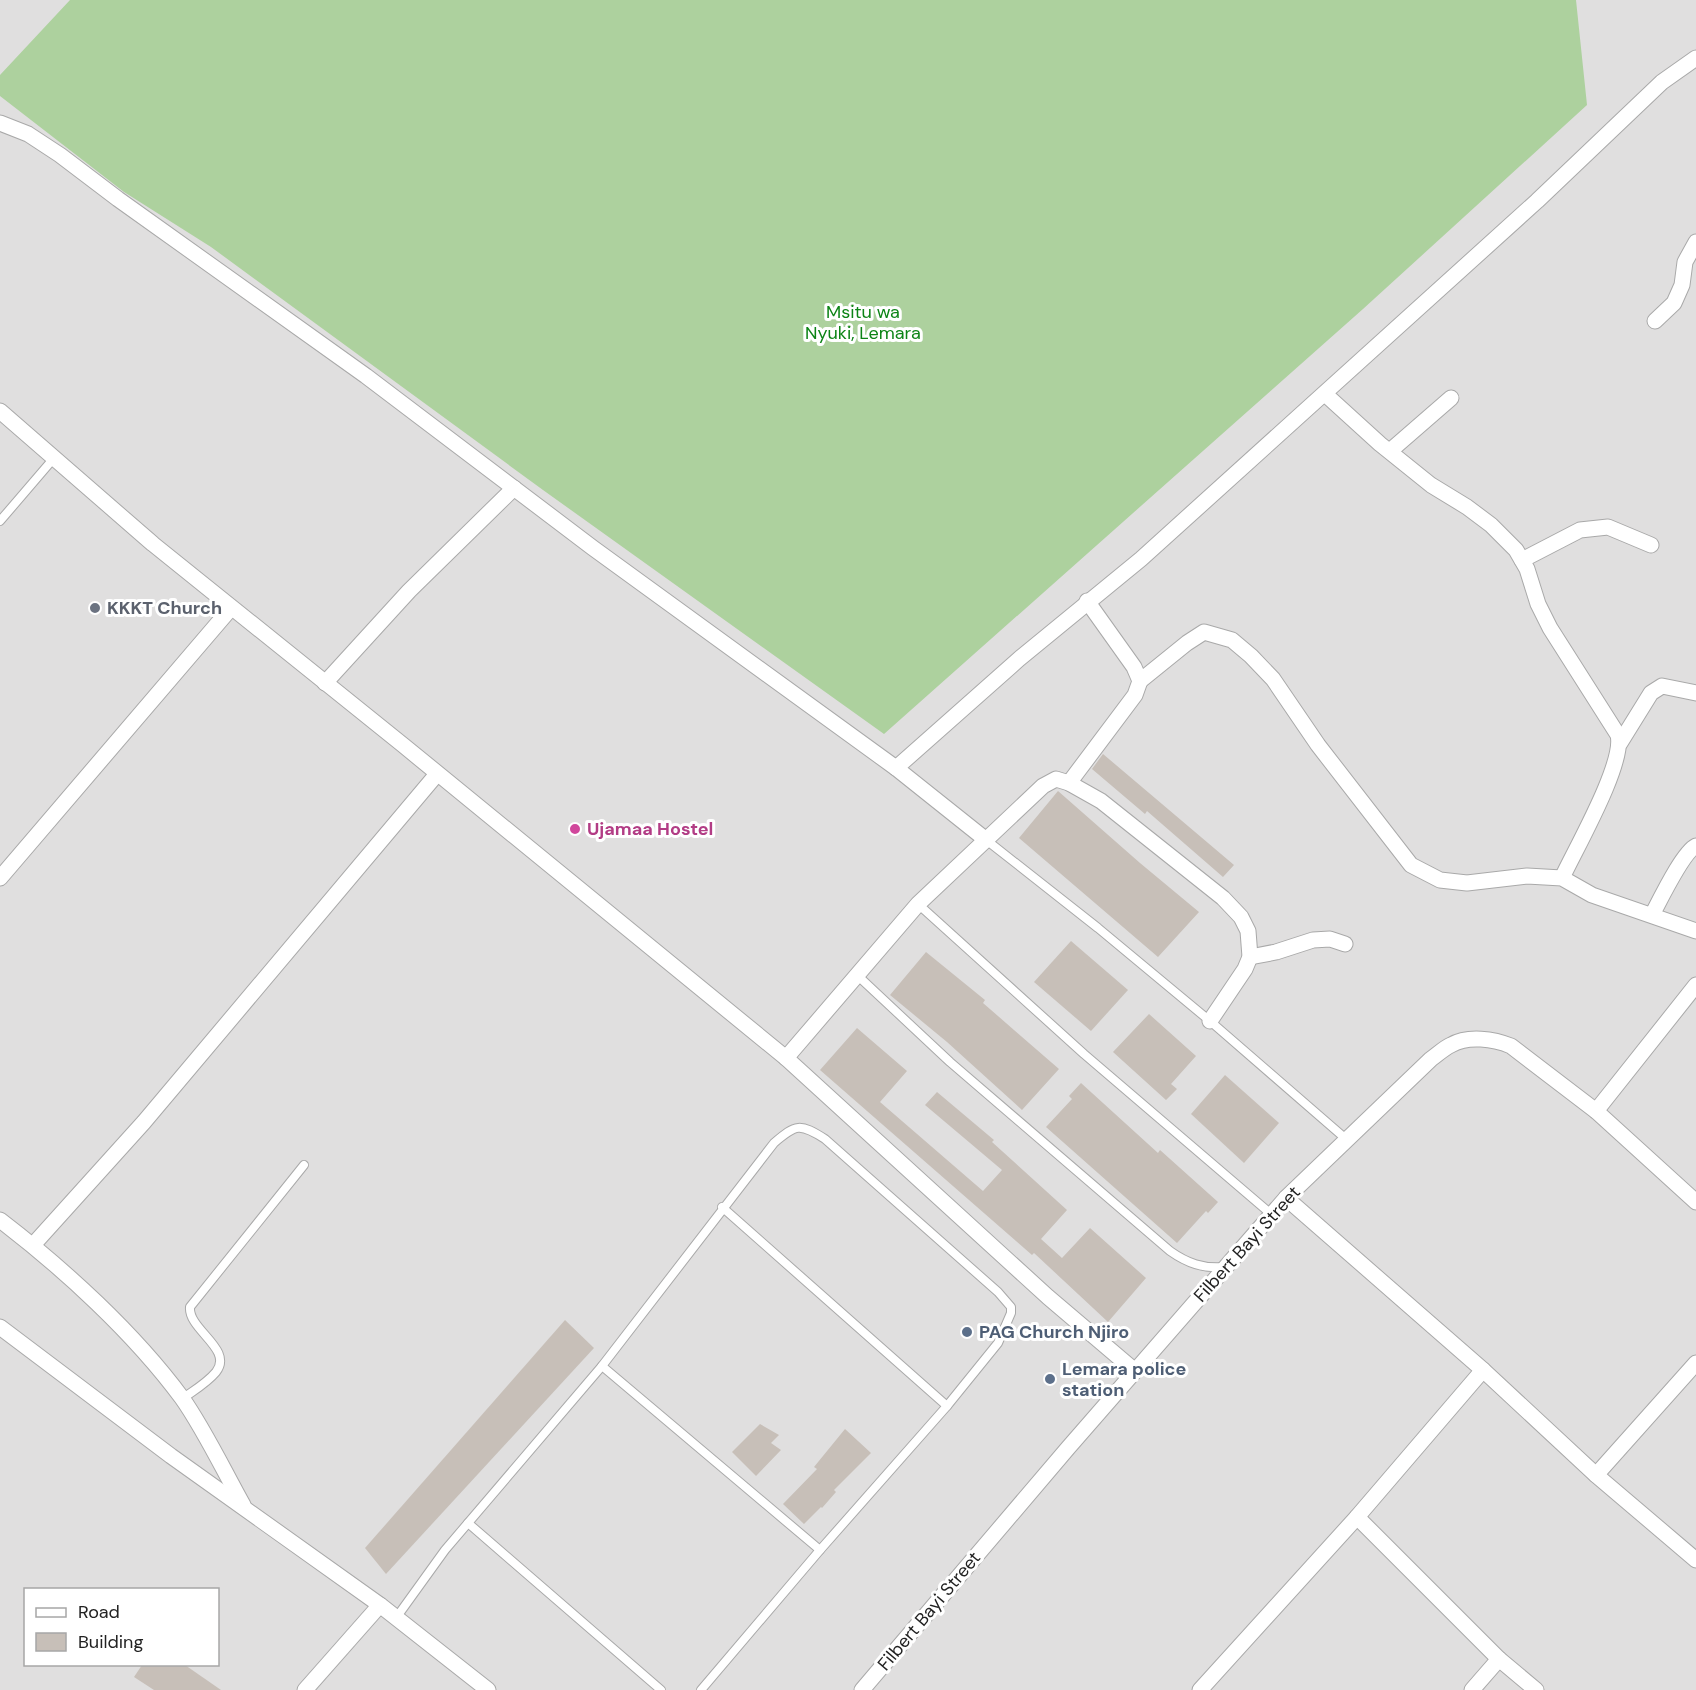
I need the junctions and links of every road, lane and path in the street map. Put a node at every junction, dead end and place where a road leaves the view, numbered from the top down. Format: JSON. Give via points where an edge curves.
{"nodes":[{"id":1,"x":1696,"y":58,"type":"edge"},
{"id":2,"x":0,"y":123,"type":"edge"},
{"id":3,"x":1696,"y":242,"type":"edge"},
{"id":4,"x":1655,"y":321,"type":"dead end"},
{"id":5,"x":1325,"y":394,"type":"junction"},
{"id":6,"x":1451,"y":398,"type":"dead end"},
{"id":7,"x":0,"y":411,"type":"edge"},
{"id":8,"x":1390,"y":452,"type":"junction"},
{"id":9,"x":54,"y":458,"type":"junction"},
{"id":10,"x":514,"y":488,"type":"junction"},
{"id":11,"x":0,"y":521,"type":"edge"},
{"id":12,"x":1651,"y":545,"type":"dead end"},
{"id":13,"x":1522,"y":560,"type":"junction"},
{"id":14,"x":1088,"y":601,"type":"junction"},
{"id":15,"x":231,"y":608,"type":"junction"},
{"id":16,"x":1140,"y":681,"type":"junction"},
{"id":17,"x":325,"y":683,"type":"junction"},
{"id":18,"x":1696,"y":693,"type":"edge"},
{"id":19,"x":1620,"y":743,"type":"junction"},
{"id":20,"x":896,"y":768,"type":"junction"},
{"id":21,"x":437,"y":774,"type":"junction"},
{"id":22,"x":1069,"y":783,"type":"junction"},
{"id":23,"x":985,"y":839,"type":"junction"},
{"id":24,"x":1696,"y":846,"type":"edge"},
{"id":25,"x":0,"y":878,"type":"edge"},
{"id":26,"x":1562,"y":878,"type":"junction"},
{"id":27,"x":918,"y":904,"type":"junction"},
{"id":28,"x":1652,"y":915,"type":"junction"},
{"id":29,"x":1696,"y":931,"type":"edge"},
{"id":30,"x":1345,"y":944,"type":"dead end"},
{"id":31,"x":1250,"y":957,"type":"junction"},
{"id":32,"x":856,"y":974,"type":"junction"},
{"id":33,"x":1696,"y":985,"type":"edge"},
{"id":34,"x":1210,"y":1021,"type":"junction"},
{"id":35,"x":786,"y":1058,"type":"junction"},
{"id":36,"x":1596,"y":1111,"type":"junction"},
{"id":37,"x":1346,"y":1139,"type":"junction"},
{"id":38,"x":304,"y":1165,"type":"dead end"},
{"id":39,"x":1286,"y":1198,"type":"junction"},
{"id":40,"x":1696,"y":1202,"type":"edge"},
{"id":41,"x":722,"y":1207,"type":"junction"},
{"id":42,"x":1271,"y":1214,"type":"junction"},
{"id":43,"x":0,"y":1220,"type":"edge"},
{"id":44,"x":33,"y":1245,"type":"junction"},
{"id":45,"x":1226,"y":1267,"type":"junction"},
{"id":46,"x":0,"y":1327,"type":"edge"},
{"id":47,"x":1696,"y":1363,"type":"edge"},
{"id":48,"x":602,"y":1366,"type":"junction"},
{"id":49,"x":1483,"y":1370,"type":"junction"},
{"id":50,"x":1135,"y":1371,"type":"junction"},
{"id":51,"x":182,"y":1399,"type":"junction"},
{"id":52,"x":947,"y":1406,"type":"junction"},
{"id":53,"x":1596,"y":1475,"type":"junction"},
{"id":54,"x":246,"y":1510,"type":"junction"},
{"id":55,"x":1357,"y":1517,"type":"junction"},
{"id":56,"x":468,"y":1523,"type":"junction"},
{"id":57,"x":820,"y":1550,"type":"junction"},
{"id":58,"x":1696,"y":1560,"type":"edge"},
{"id":59,"x":380,"y":1605,"type":"junction"},
{"id":60,"x":396,"y":1618,"type":"junction"},
{"id":61,"x":1499,"y":1659,"type":"junction"},
{"id":62,"x":865,"y":1689,"type":"edge"},
{"id":63,"x":304,"y":1690,"type":"edge"},
{"id":64,"x":489,"y":1690,"type":"edge"},
{"id":65,"x":661,"y":1690,"type":"edge"},
{"id":66,"x":701,"y":1690,"type":"edge"},
{"id":67,"x":1200,"y":1690,"type":"edge"},
{"id":68,"x":1472,"y":1690,"type":"edge"},
{"id":69,"x":1536,"y":1690,"type":"edge"}],
"edges":[{"from":1,"to":5,"type":"street","via":[[1662,82]]},
{"from":2,"to":10,"type":"street","via":[[28,134],[60,154]]},
{"from":3,"to":4,"type":"street","via":[[1685,262],[1682,285],[1674,303]]},
{"from":5,"to":8,"type":"street"},
{"from":5,"to":14,"type":"street"},
{"from":6,"to":8,"type":"street"},
{"from":7,"to":9,"type":"street"},
{"from":8,"to":13,"type":"street","via":[[1491,525]]},
{"from":9,"to":11,"type":"lane"},
{"from":9,"to":15,"type":"street"},
{"from":10,"to":17,"type":"street","via":[[409,591]]},
{"from":10,"to":20,"type":"street"},
{"from":12,"to":13,"type":"street","via":[[1608,527],[1581,530]]},
{"from":13,"to":19,"type":"street","via":[[1550,628],[1606,714]]},
{"from":14,"to":16,"type":"street"},
{"from":14,"to":20,"type":"street"},
{"from":15,"to":17,"type":"street"},
{"from":15,"to":25,"type":"street"},
{"from":16,"to":22,"type":"street","via":[[1135,695]]},
{"from":16,"to":26,"type":"street","via":[[1204,632],[1232,640],[1273,679],[1324,753],[1411,865],[1440,880],[1467,883],[1527,876]]},
{"from":17,"to":21,"type":"street"},
{"from":18,"to":19,"type":"street","via":[[1662,686],[1651,693]]},
{"from":19,"to":26,"type":"street","via":[[1614,768]]},
{"from":20,"to":23,"type":"street"},
{"from":21,"to":35,"type":"street"},
{"from":21,"to":44,"type":"street","via":[[158,1105]]},
{"from":22,"to":23,"type":"street","via":[[1056,779],[1043,786]]},
{"from":22,"to":31,"type":"street","via":[[1101,801],[1223,898],[1248,931]]},
{"from":23,"to":27,"type":"street"},
{"from":23,"to":34,"type":"lane"},
{"from":24,"to":28,"type":"street","via":[[1683,860]]},
{"from":26,"to":28,"type":"street","via":[[1592,895]]},
{"from":27,"to":32,"type":"street"},
{"from":27,"to":42,"type":"lane","via":[[1084,1054]]},
{"from":28,"to":29,"type":"street"},
{"from":30,"to":31,"type":"street","via":[[1330,939],[1313,940]]},
{"from":31,"to":34,"type":"street"},
{"from":32,"to":35,"type":"street"},
{"from":32,"to":45,"type":"lane","via":[[951,1062],[1170,1251],[1194,1265]]},
{"from":33,"to":36,"type":"street"},
{"from":34,"to":37,"type":"lane"},
{"from":35,"to":50,"type":"street"},
{"from":36,"to":37,"type":"street","name":"Filbert Bayi Street","via":[[1511,1046],[1496,1040],[1474,1039],[1452,1043],[1431,1059]]},
{"from":36,"to":40,"type":"street","name":"Filbert Bayi Street"},
{"from":37,"to":39,"type":"street","name":"Filbert Bayi Street"},
{"from":38,"to":51,"type":"lane","via":[[190,1307],[194,1322],[219,1353],[220,1365]]},
{"from":39,"to":42,"type":"street","name":"Filbert Bayi Street"},
{"from":39,"to":49,"type":"street"},
{"from":41,"to":48,"type":"lane"},
{"from":41,"to":52,"type":"lane"},
{"from":41,"to":52,"type":"lane","via":[[774,1143],[792,1130],[808,1128],[825,1139],[1011,1306],[998,1343]]},
{"from":42,"to":45,"type":"street","name":"Filbert Bayi Street"},
{"from":43,"to":44,"type":"street"},
{"from":44,"to":51,"type":"street","via":[[114,1321]]},
{"from":45,"to":50,"type":"street","name":"Filbert Bayi Street"},
{"from":46,"to":54,"type":"street"},
{"from":47,"to":53,"type":"street"},
{"from":48,"to":56,"type":"lane"},
{"from":48,"to":57,"type":"lane"},
{"from":49,"to":53,"type":"street"},
{"from":49,"to":55,"type":"street"},
{"from":50,"to":62,"type":"street","name":"Filbert Bayi Street"},
{"from":51,"to":54,"type":"street"},
{"from":52,"to":57,"type":"lane"},
{"from":53,"to":58,"type":"street"},
{"from":54,"to":59,"type":"street"},
{"from":55,"to":61,"type":"street"},
{"from":55,"to":67,"type":"street"},
{"from":56,"to":60,"type":"lane"},
{"from":56,"to":65,"type":"lane"},
{"from":57,"to":66,"type":"lane"},
{"from":59,"to":60,"type":"street"},
{"from":59,"to":63,"type":"street"},
{"from":60,"to":64,"type":"street"},
{"from":61,"to":68,"type":"street"},
{"from":61,"to":69,"type":"street"}]}
